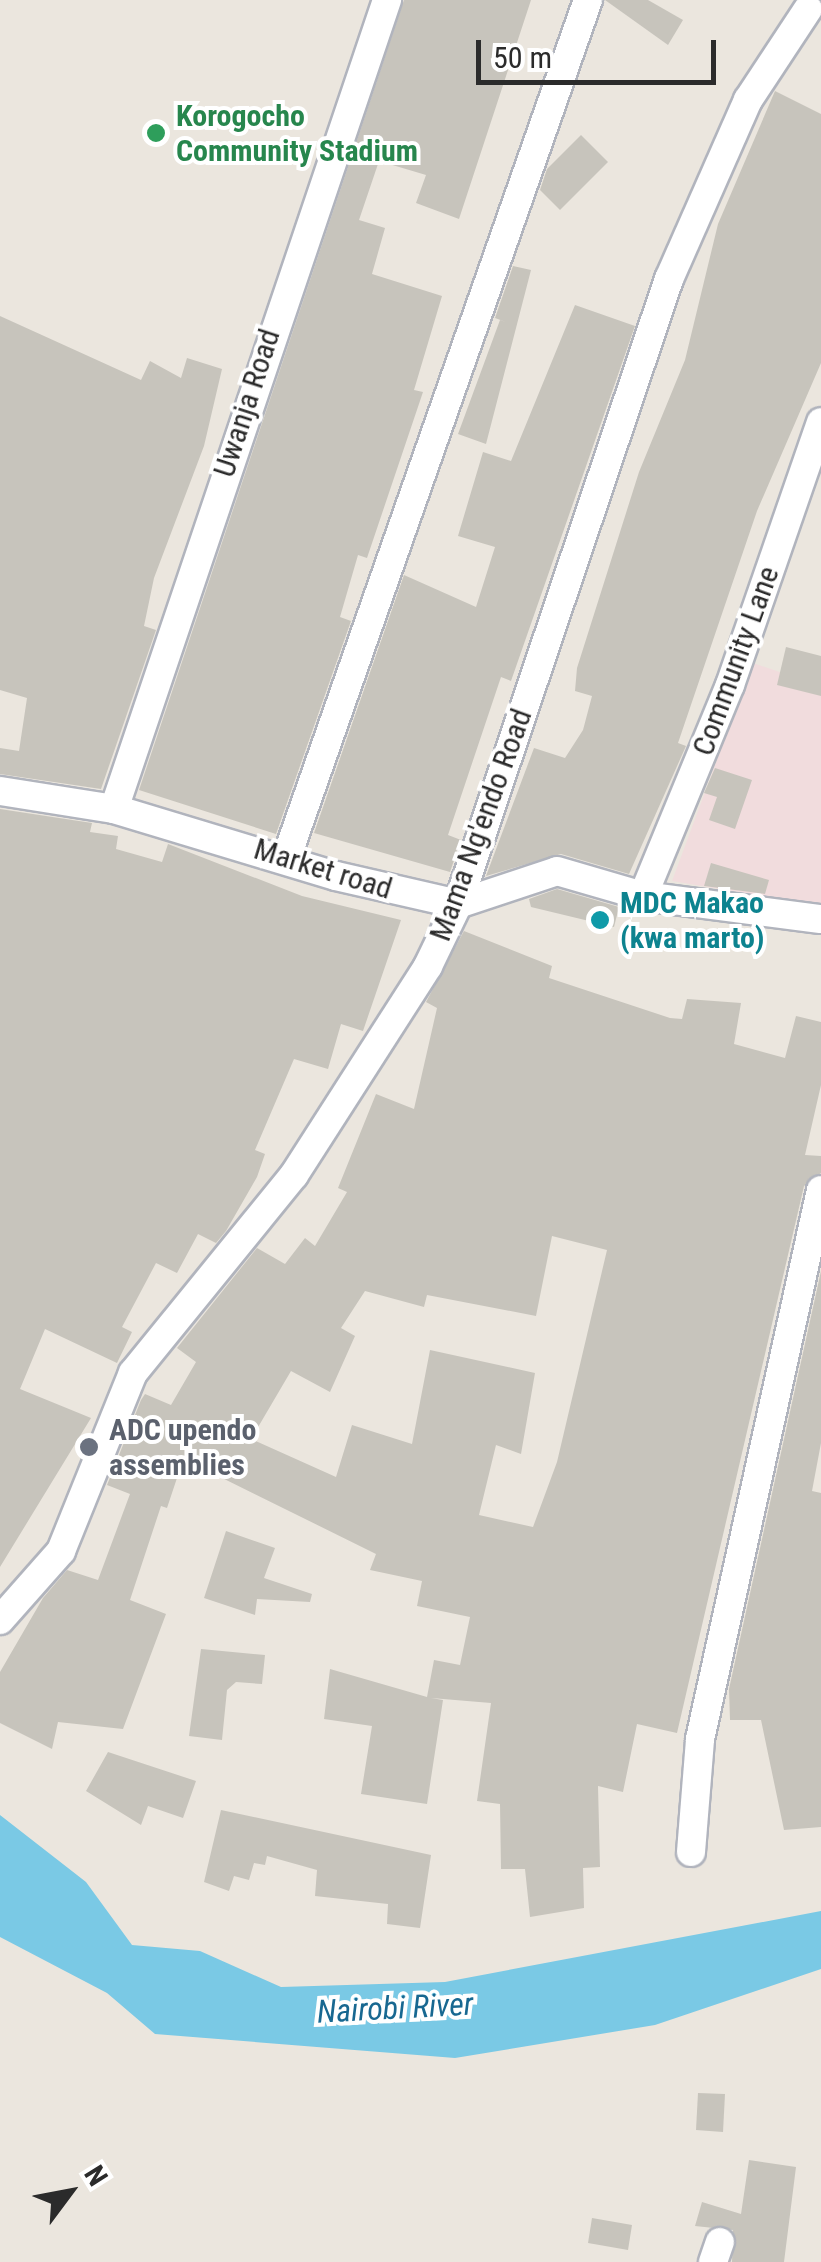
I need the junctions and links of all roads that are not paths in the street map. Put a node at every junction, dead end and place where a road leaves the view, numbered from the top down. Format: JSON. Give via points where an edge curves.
{"nodes":[{"id":1,"x":388,"y":0,"type":"edge"},
{"id":2,"x":588,"y":0,"type":"edge"},
{"id":3,"x":808,"y":9,"type":"edge"},
{"id":4,"x":821,"y":422,"type":"edge"},
{"id":5,"x":0,"y":792,"type":"edge"},
{"id":6,"x":114,"y":808,"type":"junction"},
{"id":7,"x":287,"y":856,"type":"junction"},
{"id":8,"x":643,"y":896,"type":"junction"},
{"id":9,"x":458,"y":904,"type":"junction"},
{"id":10,"x":821,"y":920,"type":"edge"},
{"id":11,"x":821,"y":1190,"type":"edge"},
{"id":12,"x":0,"y":1620,"type":"edge"},
{"id":13,"x":691,"y":1852,"type":"dead end"}],
"edges":[{"from":1,"to":6,"type":"street","name":"Uwanja Road"},
{"from":2,"to":7,"type":"street"},
{"from":3,"to":9,"type":"street","name":"Mama Ng'endo Road","via":[[748,100],[669,279]]},
{"from":4,"to":8,"type":"street","name":"Community Lane","via":[[730,685]]},
{"from":5,"to":6,"type":"street","name":"Market road"},
{"from":6,"to":7,"type":"street","name":"Market road"},
{"from":7,"to":9,"type":"street","name":"Market road","via":[[336,876]]},
{"from":8,"to":9,"type":"street","via":[[557,871]]},
{"from":8,"to":10,"type":"street"},
{"from":9,"to":12,"type":"street","name":"Mama Ng'endo Road","via":[[413,996],[294,1175],[133,1373],[61,1552]]},
{"from":11,"to":13,"type":"street","via":[[700,1739]]}]}
